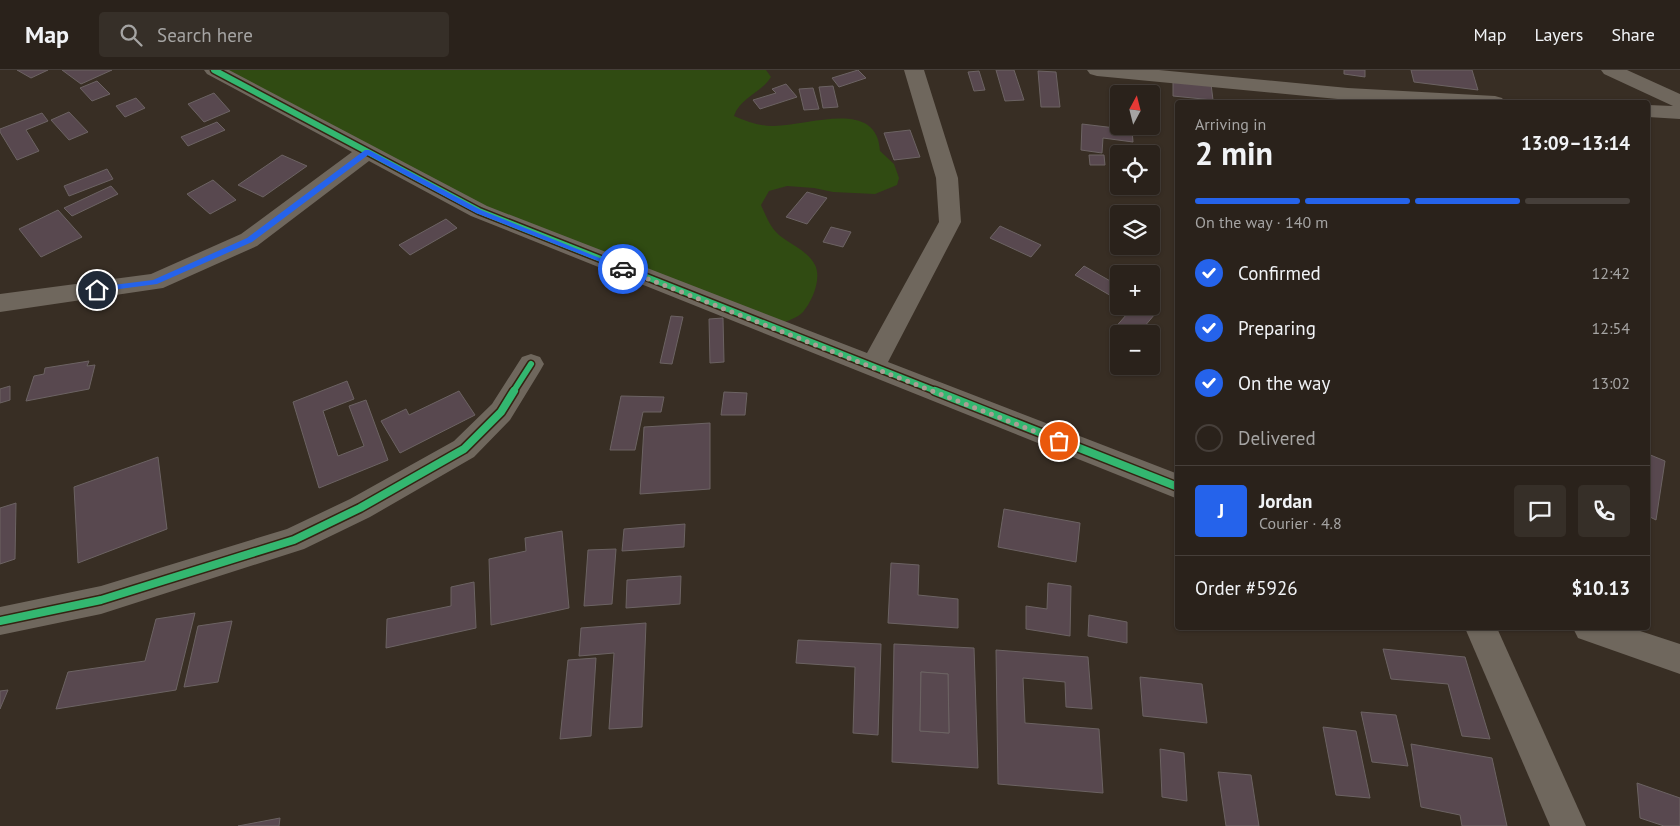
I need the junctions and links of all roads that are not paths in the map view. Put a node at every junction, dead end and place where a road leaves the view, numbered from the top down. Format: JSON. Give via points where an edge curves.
{"nodes":[{"id":1,"x":214,"y":70,"type":"edge"},
{"id":2,"x":914,"y":70,"type":"edge"},
{"id":3,"x":1097,"y":70,"type":"edge"},
{"id":4,"x":1611,"y":70,"type":"edge"},
{"id":5,"x":1347,"y":98,"type":"edge"},
{"id":6,"x":1421,"y":100,"type":"edge"},
{"id":7,"x":1680,"y":102,"type":"edge"},
{"id":8,"x":1650,"y":111,"type":"edge"},
{"id":9,"x":1680,"y":113,"type":"edge"},
{"id":10,"x":367,"y":152,"type":"junction"},
{"id":11,"x":0,"y":303,"type":"edge"},
{"id":12,"x":532,"y":364,"type":"dead end"},
{"id":13,"x":872,"y":367,"type":"junction"},
{"id":14,"x":1174,"y":479,"type":"edge"},
{"id":15,"x":0,"y":621,"type":"edge"},
{"id":16,"x":1482,"y":630,"type":"edge"},
{"id":17,"x":1595,"y":630,"type":"edge"},
{"id":18,"x":1680,"y":659,"type":"edge"},
{"id":19,"x":1568,"y":826,"type":"edge"}],
"edges":[{"from":1,"to":10,"type":"street"},
{"from":2,"to":13,"type":"street","via":[[946,178],[950,222]]},
{"from":3,"to":5,"type":"street"},
{"from":4,"to":7,"type":"street"},
{"from":5,"to":6,"type":"street"},
{"from":8,"to":9,"type":"street"},
{"from":10,"to":11,"type":"street","via":[[249,240],[155,282]]},
{"from":10,"to":13,"type":"street","via":[[479,211]]},
{"from":12,"to":15,"type":"street","via":[[501,412],[464,449],[294,540],[101,600]]},
{"from":13,"to":14,"type":"street"},
{"from":16,"to":19,"type":"street"},
{"from":17,"to":18,"type":"street"}]}
